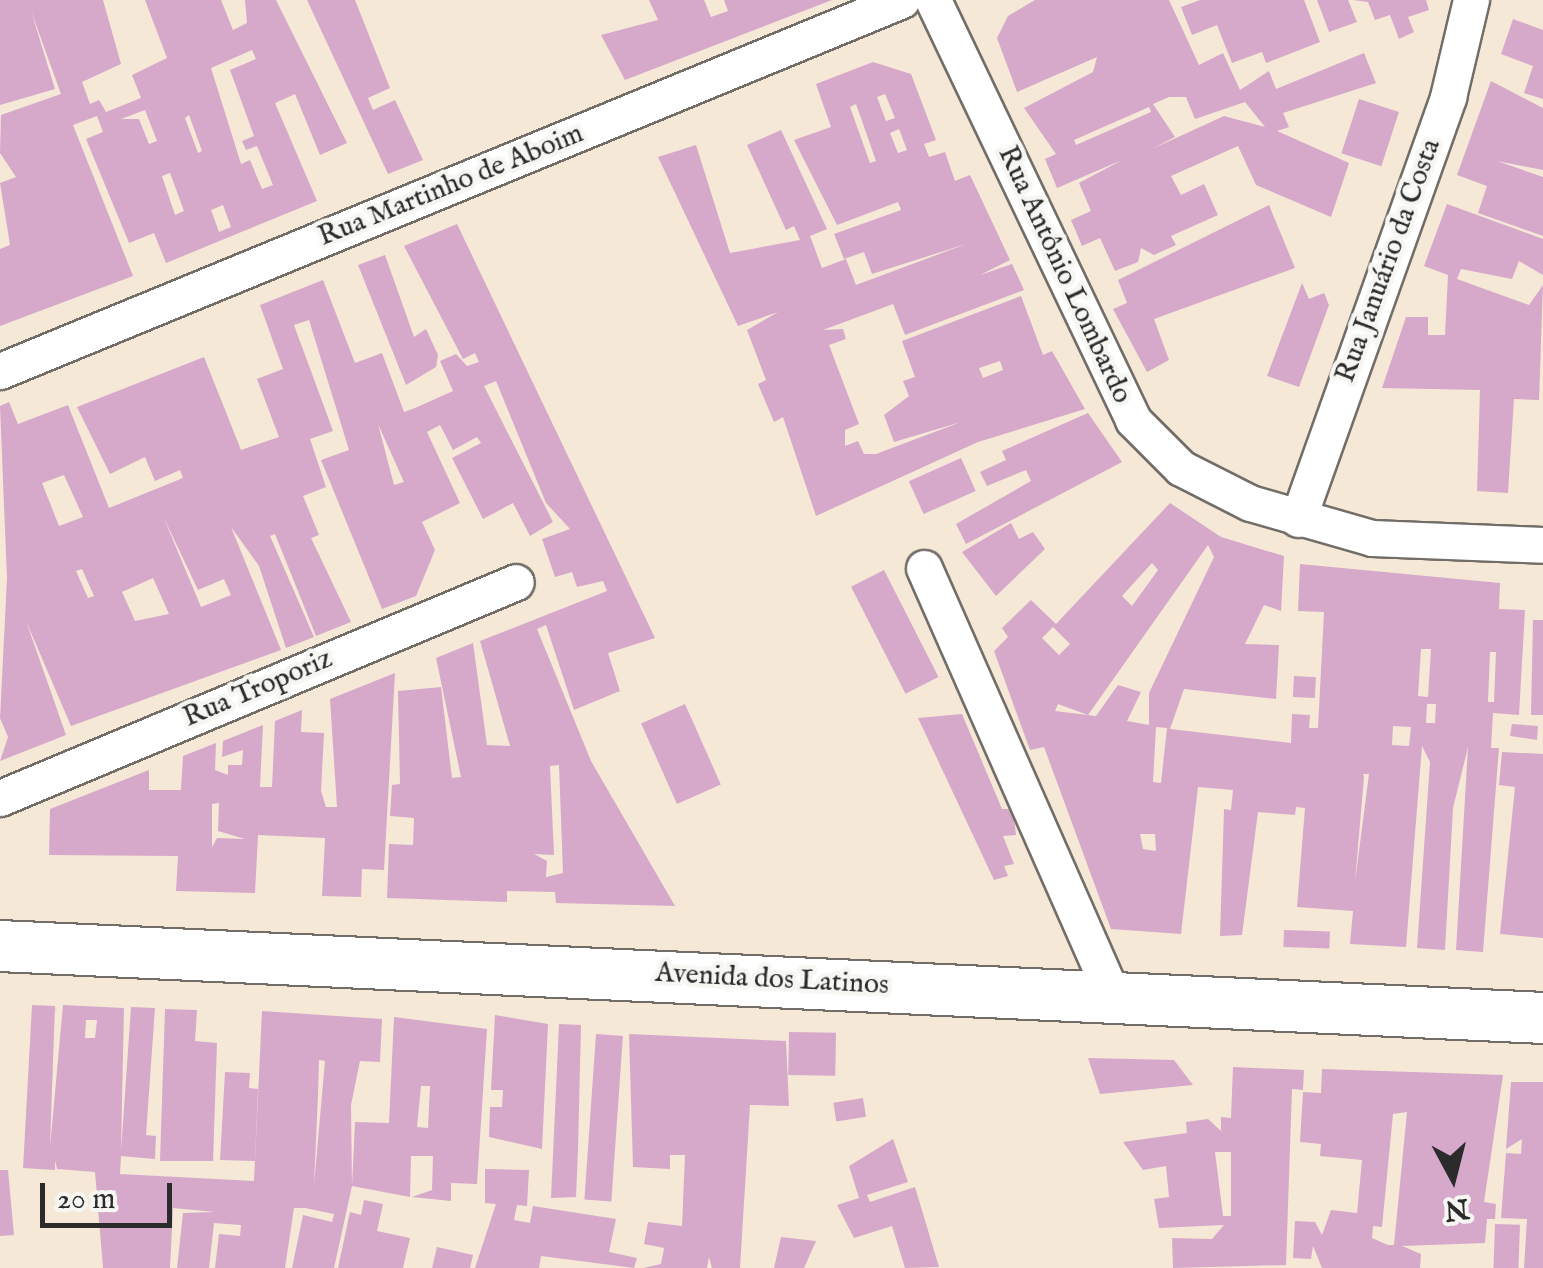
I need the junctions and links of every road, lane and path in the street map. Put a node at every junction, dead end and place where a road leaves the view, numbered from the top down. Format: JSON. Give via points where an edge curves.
{"nodes":[{"id":1,"x":902,"y":0,"type":"edge"},
{"id":2,"x":933,"y":0,"type":"edge"},
{"id":3,"x":1471,"y":0,"type":"edge"},
{"id":4,"x":0,"y":371,"type":"edge"},
{"id":5,"x":1298,"y":519,"type":"junction"},
{"id":6,"x":1543,"y":545,"type":"edge"},
{"id":7,"x":924,"y":568,"type":"dead end"},
{"id":8,"x":516,"y":582,"type":"dead end"},
{"id":9,"x":0,"y":798,"type":"edge"},
{"id":10,"x":0,"y":946,"type":"edge"},
{"id":11,"x":1113,"y":996,"type":"junction"},
{"id":12,"x":1543,"y":1018,"type":"edge"}],
"edges":[{"from":1,"to":4,"type":"street","name":"Rua Martinho de Aboim"},
{"from":2,"to":5,"type":"street","name":"Rua Antônio Lombardo","via":[[1133,420],[1181,468]]},
{"from":3,"to":5,"type":"street","name":"Rua Januário da Costa","via":[[1448,97]]},
{"from":5,"to":6,"type":"street","name":"Rua Antônio Lombardo","via":[[1372,538]]},
{"from":7,"to":11,"type":"street"},
{"from":8,"to":9,"type":"street","name":"Rua Troporiz"},
{"from":10,"to":11,"type":"main road","name":"Avenida dos Latinos"},
{"from":11,"to":12,"type":"main road","name":"Avenida dos Latinos"}]}
